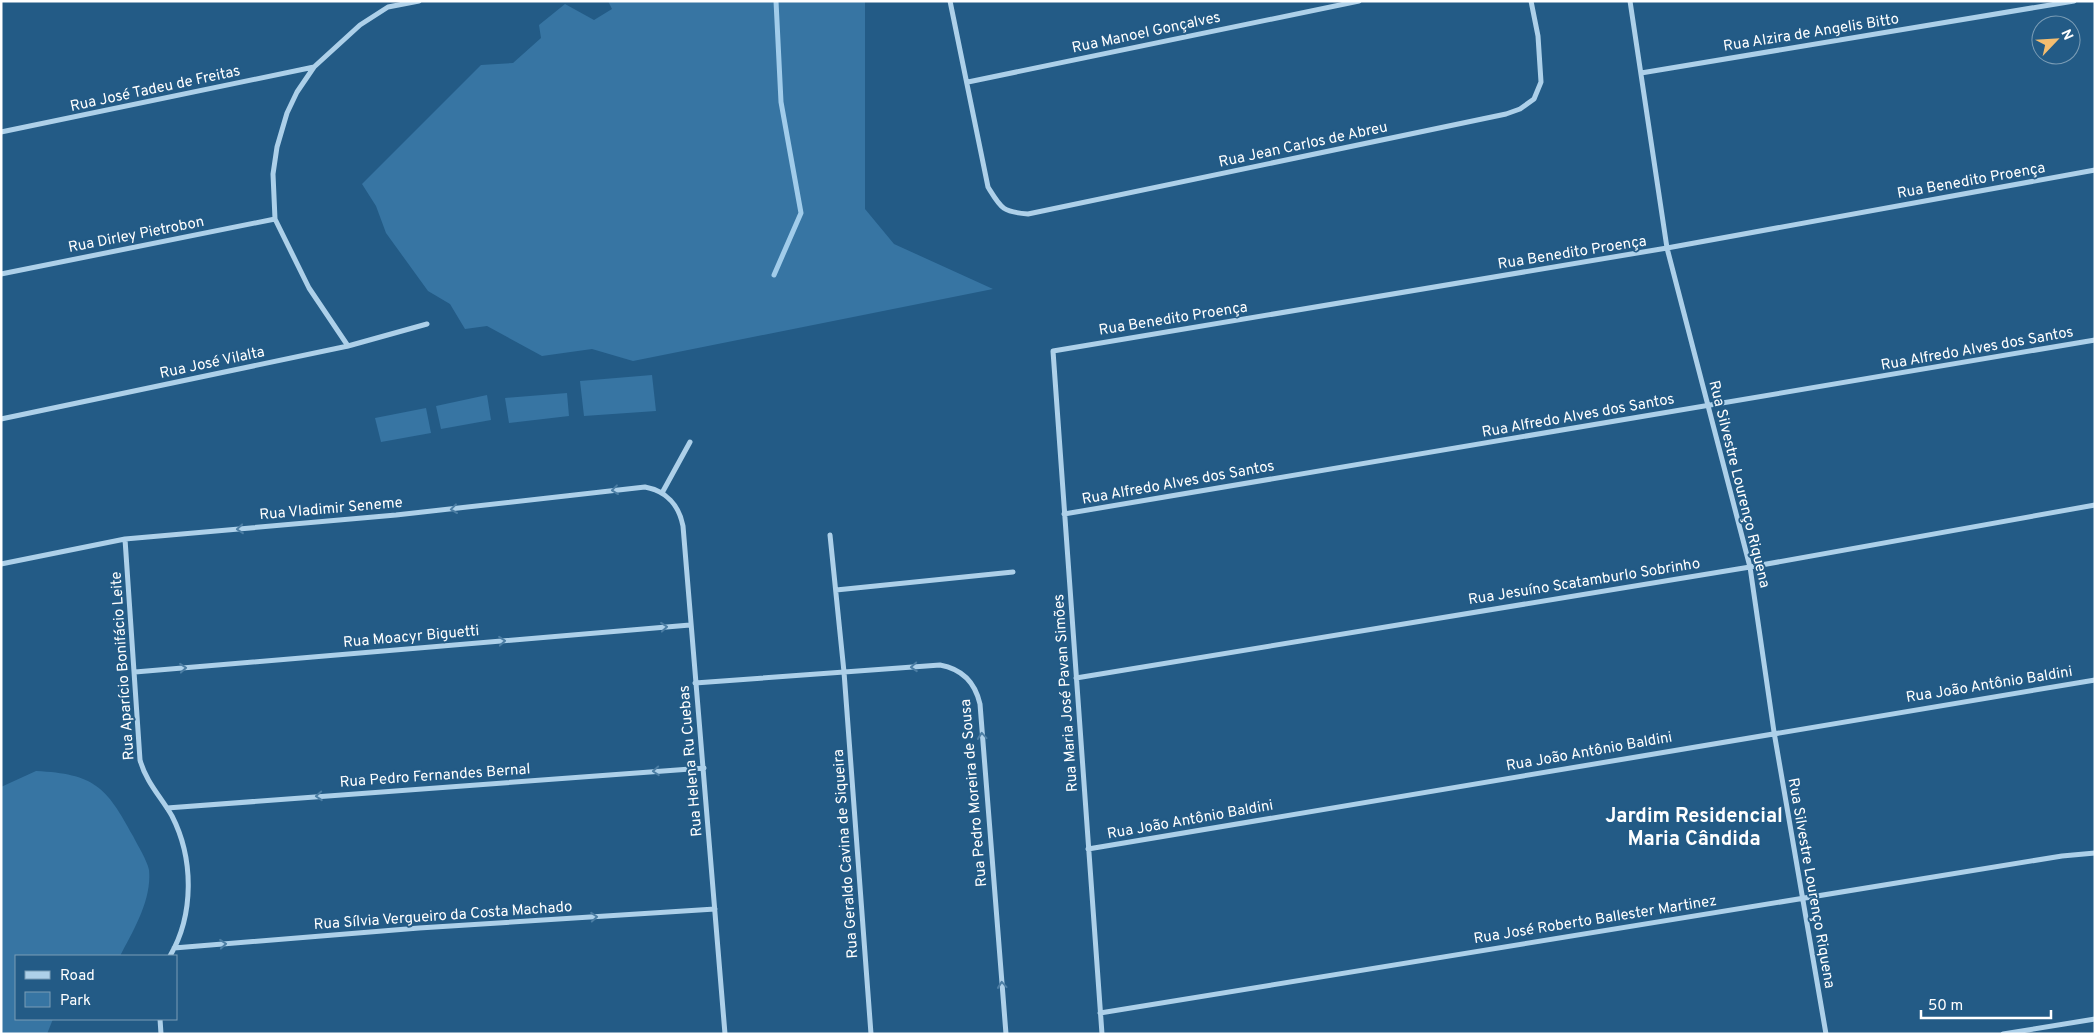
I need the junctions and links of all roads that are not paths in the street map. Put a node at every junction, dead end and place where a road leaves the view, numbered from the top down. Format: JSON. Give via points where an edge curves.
{"nodes":[{"id":1,"x":419,"y":1,"type":"edge"},
{"id":2,"x":950,"y":1,"type":"edge"},
{"id":3,"x":1359,"y":1,"type":"edge"},
{"id":4,"x":1531,"y":1,"type":"edge"},
{"id":5,"x":1630,"y":1,"type":"edge"},
{"id":6,"x":2074,"y":1,"type":"edge"},
{"id":7,"x":314,"y":67,"type":"junction"},
{"id":8,"x":1641,"y":73,"type":"junction"},
{"id":9,"x":968,"y":82,"type":"junction"},
{"id":10,"x":1,"y":132,"type":"edge"},
{"id":11,"x":2095,"y":170,"type":"edge"},
{"id":12,"x":275,"y":219,"type":"junction"},
{"id":13,"x":1667,"y":248,"type":"junction"},
{"id":14,"x":1,"y":274,"type":"edge"},
{"id":15,"x":427,"y":324,"type":"dead end"},
{"id":16,"x":2095,"y":340,"type":"edge"},
{"id":17,"x":348,"y":346,"type":"junction"},
{"id":18,"x":1053,"y":350,"type":"joint"},
{"id":19,"x":1708,"y":406,"type":"junction"},
{"id":20,"x":1,"y":419,"type":"edge"},
{"id":21,"x":690,"y":442,"type":"dead end"},
{"id":22,"x":662,"y":493,"type":"junction"},
{"id":23,"x":2095,"y":505,"type":"edge"},
{"id":24,"x":1064,"y":514,"type":"junction"},
{"id":25,"x":830,"y":535,"type":"dead end"},
{"id":26,"x":125,"y":539,"type":"junction"},
{"id":27,"x":1,"y":564,"type":"edge"},
{"id":28,"x":1750,"y":567,"type":"junction"},
{"id":29,"x":1013,"y":572,"type":"dead end"},
{"id":30,"x":836,"y":590,"type":"junction"},
{"id":31,"x":690,"y":625,"type":"junction"},
{"id":32,"x":134,"y":672,"type":"junction"},
{"id":33,"x":844,"y":672,"type":"junction"},
{"id":34,"x":1076,"y":678,"type":"junction"},
{"id":35,"x":2095,"y":680,"type":"edge"},
{"id":36,"x":695,"y":683,"type":"junction"},
{"id":37,"x":1774,"y":732,"type":"junction"},
{"id":38,"x":704,"y":768,"type":"junction"},
{"id":39,"x":167,"y":808,"type":"junction"},
{"id":40,"x":1088,"y":850,"type":"junction"},
{"id":41,"x":2095,"y":852,"type":"edge"},
{"id":42,"x":1802,"y":898,"type":"junction"},
{"id":43,"x":714,"y":909,"type":"junction"},
{"id":44,"x":174,"y":948,"type":"junction"},
{"id":45,"x":170,"y":955,"type":"edge"},
{"id":46,"x":1100,"y":1013,"type":"junction"},
{"id":47,"x":2095,"y":1019,"type":"edge"},
{"id":48,"x":160,"y":1020,"type":"edge"},
{"id":49,"x":161,"y":1034,"type":"edge"},
{"id":50,"x":725,"y":1034,"type":"edge"},
{"id":51,"x":871,"y":1034,"type":"edge"},
{"id":52,"x":1006,"y":1034,"type":"edge"},
{"id":53,"x":1102,"y":1034,"type":"edge"},
{"id":54,"x":1826,"y":1034,"type":"edge"},
{"id":55,"x":2003,"y":1034,"type":"edge"}],
"edges":[{"from":1,"to":7,"type":"street","via":[[388,7],[360,26]]},
{"from":2,"to":9,"type":"street"},
{"from":3,"to":9,"type":"street","name":"Rua Manoel Gonçalves"},
{"from":4,"to":9,"type":"street","name":"Rua Jean Carlos de Abreu","via":[[1538,36],[1541,82],[1534,99],[1520,109],[1028,214],[1010,213],[998,204],[988,187]]},
{"from":5,"to":8,"type":"street","name":"Rua Silvestre Lourenço Riquena"},
{"from":6,"to":8,"type":"street","name":"Rua Alzira de Angelis Bitto"},
{"from":7,"to":10,"type":"street","name":"Rua José Tadeu de Freitas"},
{"from":7,"to":12,"type":"street","via":[[286,113],[277,147],[273,174]]},
{"from":8,"to":13,"type":"street","name":"Rua Silvestre Lourenço Riquena"},
{"from":11,"to":13,"type":"street","name":"Rua Benedito Proença"},
{"from":12,"to":14,"type":"street","name":"Rua Dirley Pietrobon"},
{"from":12,"to":17,"type":"street","via":[[309,288]]},
{"from":13,"to":18,"type":"street","name":"Rua Benedito Proença"},
{"from":13,"to":19,"type":"street","name":"Rua Silvestre Lourenço Riquena"},
{"from":15,"to":17,"type":"street","name":"Rua José Vilalta"},
{"from":16,"to":19,"type":"street","name":"Rua Alfredo Alves dos Santos"},
{"from":17,"to":20,"type":"street","name":"Rua José Vilalta"},
{"from":18,"to":24,"type":"street","name":"Rua Maria José Pavan Simões"},
{"from":19,"to":24,"type":"street","name":"Rua Alfredo Alves dos Santos"},
{"from":19,"to":28,"type":"street","name":"Rua Silvestre Lourenço Riquena"},
{"from":21,"to":22,"type":"street"},
{"from":22,"to":26,"type":"street","name":"Rua Vladimir Seneme","one_way":true,"via":[[645,487],[396,515]]},
{"from":22,"to":31,"type":"street","name":"Rua Helena Ru Cuebas","via":[[682,519]]},
{"from":23,"to":28,"type":"street","name":"Rua Jesuíno Scatamburlo Sobrinho"},
{"from":24,"to":34,"type":"street","name":"Rua Maria José Pavan Simões"},
{"from":25,"to":30,"type":"street","name":"Rua Geraldo Cavina de Siqueira"},
{"from":26,"to":27,"type":"street","name":"Rua Vladimir Seneme"},
{"from":26,"to":32,"type":"street","name":"Rua Aparício Bonifácio Leite"},
{"from":28,"to":34,"type":"street","name":"Rua Jesuíno Scatamburlo Sobrinho"},
{"from":28,"to":37,"type":"street","name":"Rua Silvestre Lourenço Riquena"},
{"from":29,"to":30,"type":"street"},
{"from":30,"to":33,"type":"street","name":"Rua Geraldo Cavina de Siqueira"},
{"from":32,"to":31,"type":"street","name":"Rua Moacyr Biguetti","one_way":true},
{"from":31,"to":36,"type":"street","name":"Rua Helena Ru Cuebas"},
{"from":32,"to":39,"type":"street","name":"Rua Aparício Bonifácio Leite","via":[[140,760],[147,780]]},
{"from":33,"to":36,"type":"street","name":"Rua Pedro Moreira de Sousa"},
{"from":33,"to":51,"type":"street","name":"Rua Geraldo Cavina de Siqueira"},
{"from":52,"to":33,"type":"street","name":"Rua Pedro Moreira de Sousa","one_way":true,"via":[[980,704],[975,690],[961,673],[940,666]]},
{"from":34,"to":40,"type":"street","name":"Rua Maria José Pavan Simões"},
{"from":35,"to":37,"type":"street","name":"Rua João Antônio Baldini"},
{"from":36,"to":38,"type":"street","name":"Rua Helena Ru Cuebas"},
{"from":37,"to":40,"type":"street","name":"Rua João Antônio Baldini"},
{"from":37,"to":42,"type":"street","name":"Rua Silvestre Lourenço Riquena"},
{"from":38,"to":39,"type":"street","name":"Rua Pedro Fernandes Bernal","one_way":true},
{"from":38,"to":43,"type":"street","name":"Rua Helena Ru Cuebas"},
{"from":39,"to":44,"type":"street","name":"Rua Aparício Bonifácio Leite","via":[[182,842],[187,866],[186,916]]},
{"from":40,"to":46,"type":"street","name":"Rua Maria José Pavan Simões"},
{"from":41,"to":42,"type":"street","name":"Rua José Roberto Ballester Martinez"},
{"from":42,"to":46,"type":"street","name":"Rua José Roberto Ballester Martinez"},
{"from":42,"to":54,"type":"street","name":"Rua Silvestre Lourenço Riquena"},
{"from":44,"to":43,"type":"street","name":"Rua Sílvia Vergueiro da Costa Machado","one_way":true},
{"from":43,"to":50,"type":"street","name":"Rua Helena Ru Cuebas"},
{"from":44,"to":45,"type":"street","name":"Rua Aparício Bonifácio Leite"},
{"from":46,"to":53,"type":"street","name":"Rua Maria José Pavan Simões"},
{"from":47,"to":55,"type":"street"},
{"from":48,"to":49,"type":"street"}]}
